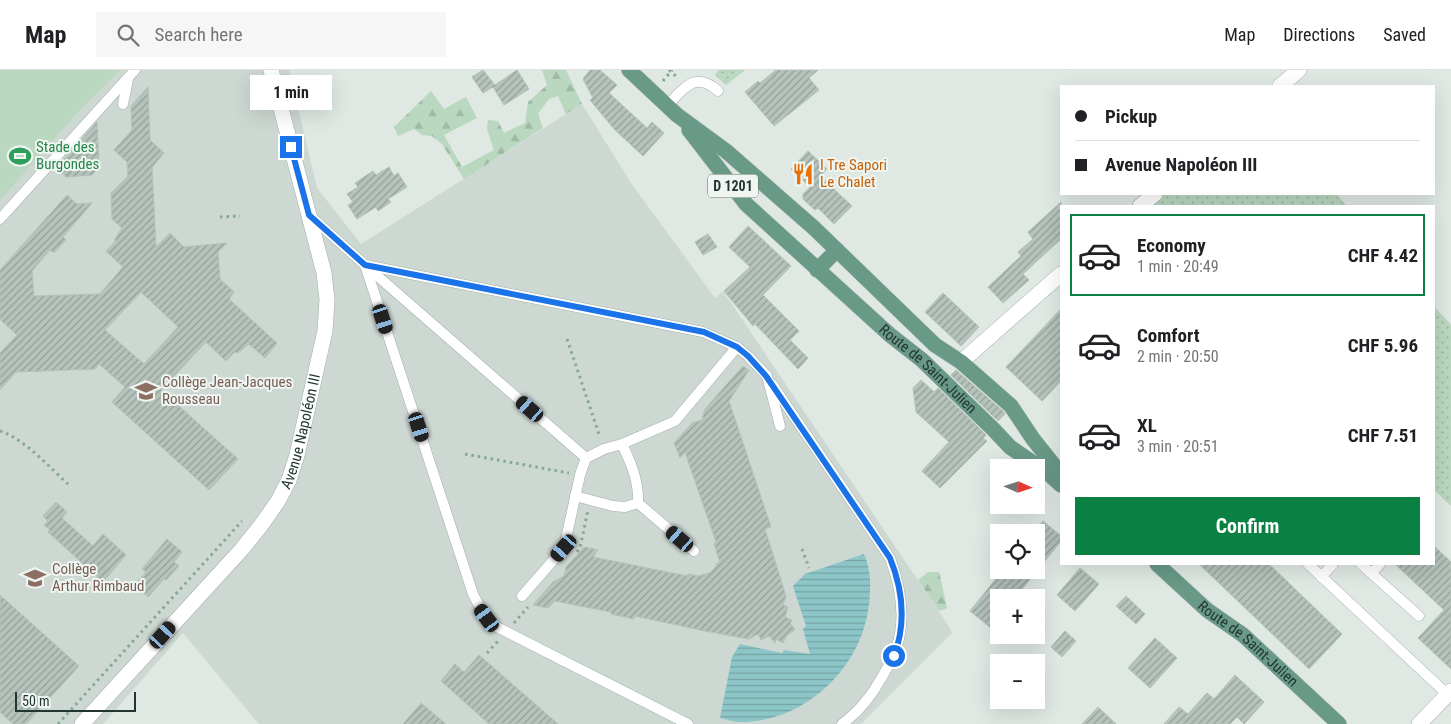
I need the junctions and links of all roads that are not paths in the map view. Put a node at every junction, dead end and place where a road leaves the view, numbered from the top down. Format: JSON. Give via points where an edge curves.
{"nodes":[{"id":1,"x":271,"y":70,"type":"edge"},
{"id":2,"x":629,"y":70,"type":"edge"},
{"id":3,"x":1299,"y":70,"type":"edge"},
{"id":4,"x":131,"y":74,"type":"edge"},
{"id":5,"x":1281,"y":85,"type":"edge"},
{"id":6,"x":718,"y":91,"type":"dead end"},
{"id":7,"x":123,"y":104,"type":"dead end"},
{"id":8,"x":672,"y":110,"type":"junction"},
{"id":9,"x":743,"y":165,"type":"junction"},
{"id":10,"x":727,"y":179,"type":"junction"},
{"id":11,"x":1154,"y":195,"type":"edge"},
{"id":12,"x":1141,"y":205,"type":"edge"},
{"id":13,"x":309,"y":215,"type":"junction"},
{"id":14,"x":0,"y":219,"type":"edge"},
{"id":15,"x":837,"y":250,"type":"junction"},
{"id":16,"x":365,"y":265,"type":"junction"},
{"id":17,"x":817,"y":270,"type":"junction"},
{"id":18,"x":1060,"y":276,"type":"edge"},
{"id":19,"x":936,"y":345,"type":"junction"},
{"id":20,"x":737,"y":347,"type":"junction"},
{"id":21,"x":922,"y":360,"type":"junction"},
{"id":22,"x":960,"y":362,"type":"junction"},
{"id":23,"x":766,"y":376,"type":"junction"},
{"id":24,"x":780,"y":426,"type":"dead end"},
{"id":25,"x":622,"y":444,"type":"junction"},
{"id":26,"x":586,"y":458,"type":"junction"},
{"id":27,"x":1060,"y":473,"type":"edge"},
{"id":28,"x":1060,"y":485,"type":"edge"},
{"id":29,"x":575,"y":496,"type":"junction"},
{"id":30,"x":638,"y":503,"type":"junction"},
{"id":31,"x":694,"y":551,"type":"dead end"},
{"id":32,"x":1149,"y":565,"type":"edge"},
{"id":33,"x":1158,"y":565,"type":"edge"},
{"id":34,"x":1309,"y":565,"type":"edge"},
{"id":35,"x":1332,"y":565,"type":"edge"},
{"id":36,"x":1362,"y":565,"type":"edge"},
{"id":37,"x":1379,"y":565,"type":"edge"},
{"id":38,"x":1372,"y":573,"type":"junction"},
{"id":39,"x":1321,"y":577,"type":"junction"},
{"id":40,"x":522,"y":596,"type":"dead end"},
{"id":41,"x":1418,"y":616,"type":"dead end"},
{"id":42,"x":1449,"y":692,"type":"edge"},
{"id":43,"x":676,"y":721,"type":"edge"},
{"id":44,"x":82,"y":724,"type":"edge"},
{"id":45,"x":688,"y":724,"type":"edge"},
{"id":46,"x":842,"y":724,"type":"edge"},
{"id":47,"x":1326,"y":724,"type":"edge"},
{"id":48,"x":1339,"y":724,"type":"edge"},
{"id":49,"x":1419,"y":724,"type":"edge"}],
"edges":[{"from":1,"to":13,"type":"street","name":"Avenue Napoléon III"},
{"from":2,"to":8,"type":"main road","number":"D 1201"},
{"from":3,"to":5,"type":"street"},
{"from":4,"to":7,"type":"lane"},
{"from":4,"to":14,"type":"lane"},
{"from":6,"to":8,"type":"lane","via":[[705,82],[690,83]]},
{"from":8,"to":9,"type":"main road","number":"D 1201"},
{"from":8,"to":10,"type":"main road","number":"D 1201"},
{"from":9,"to":10,"type":"main road"},
{"from":9,"to":15,"type":"main road","name":"Route de Saint-Julien","number":"D 1201"},
{"from":10,"to":17,"type":"main road","name":"Route de Saint-Julien","number":"D 1201","via":[[746,204]]},
{"from":11,"to":12,"type":"street"},
{"from":13,"to":16,"type":"lane"},
{"from":13,"to":44,"type":"street","name":"Avenue Napoléon III","via":[[324,273],[327,300],[325,330],[289,480],[278,501],[242,549]]},
{"from":15,"to":17,"type":"main road"},
{"from":15,"to":19,"type":"main road","name":"Route de Saint-Julien","number":"D 1201"},
{"from":16,"to":20,"type":"lane","via":[[704,332]]},
{"from":16,"to":26,"type":"lane"},
{"from":16,"to":43,"type":"lane","via":[[480,608],[495,626]]},
{"from":17,"to":21,"type":"main road","name":"Route de Saint-Julien","number":"D 1201"},
{"from":18,"to":22,"type":"street"},
{"from":19,"to":21,"type":"main road"},
{"from":19,"to":22,"type":"main road","name":"Route de Saint-Julien"},
{"from":20,"to":23,"type":"lane"},
{"from":20,"to":25,"type":"lane","via":[[675,421]]},
{"from":21,"to":28,"type":"main road","name":"Route de Saint-Julien","via":[[1010,447]]},
{"from":22,"to":27,"type":"main road","name":"Route de Saint-Julien","via":[[1011,406]]},
{"from":23,"to":24,"type":"lane"},
{"from":23,"to":46,"type":"lane","via":[[890,558],[899,588],[901,624],[894,656],[872,693]]},
{"from":25,"to":26,"type":"lane"},
{"from":25,"to":30,"type":"lane","via":[[632,465]]},
{"from":26,"to":29,"type":"lane"},
{"from":29,"to":30,"type":"lane","via":[[613,506]]},
{"from":29,"to":40,"type":"lane","via":[[564,548]]},
{"from":30,"to":31,"type":"lane"},
{"from":32,"to":47,"type":"main road","name":"Route de Saint-Julien","via":[[1208,619],[1245,646]]},
{"from":33,"to":48,"type":"main road","name":"Route de Saint-Julien","via":[[1207,610],[1243,635]]},
{"from":34,"to":39,"type":"lane"},
{"from":35,"to":39,"type":"lane"},
{"from":36,"to":38,"type":"lane"},
{"from":37,"to":38,"type":"lane"},
{"from":38,"to":41,"type":"lane"},
{"from":39,"to":42,"type":"lane"},
{"from":42,"to":49,"type":"street"},
{"from":43,"to":45,"type":"lane"}]}
